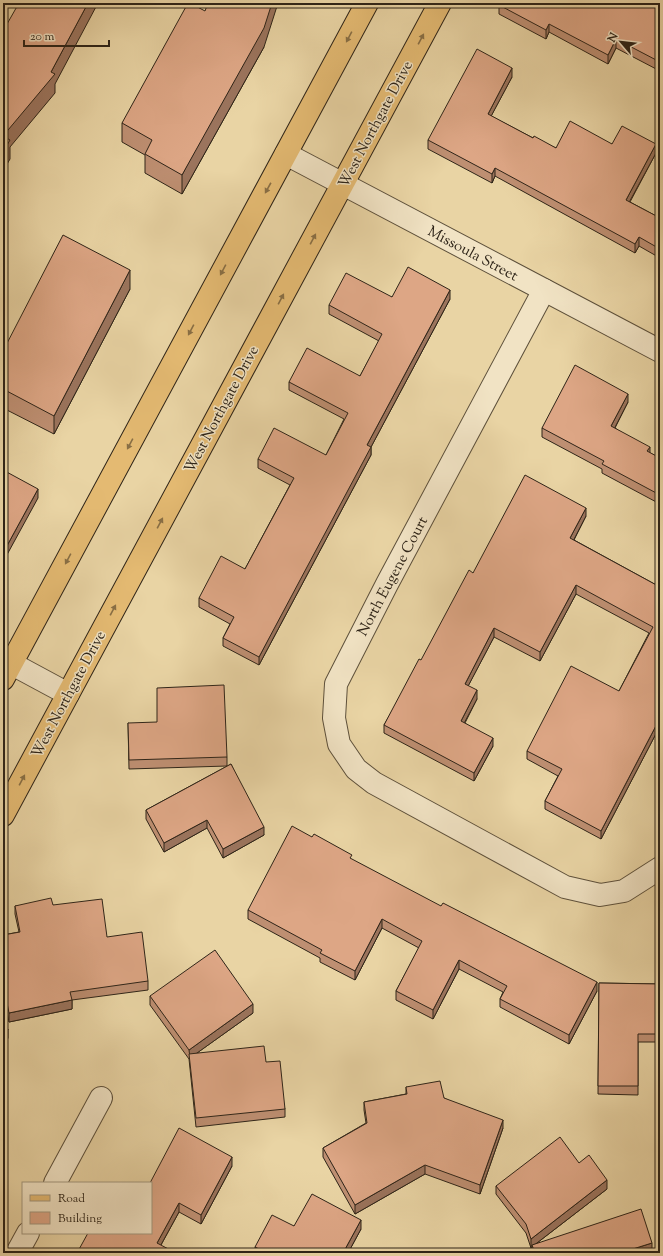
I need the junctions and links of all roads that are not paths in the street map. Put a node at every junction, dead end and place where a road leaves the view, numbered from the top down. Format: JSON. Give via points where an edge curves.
{"nodes":[{"id":1,"x":367,"y":3,"type":"edge"},
{"id":2,"x":440,"y":3,"type":"edge"},
{"id":3,"x":286,"y":154,"type":"junction"},
{"id":4,"x":342,"y":185,"type":"junction"},
{"id":5,"x":544,"y":290,"type":"junction"},
{"id":6,"x":660,"y":351,"type":"edge"},
{"id":7,"x":6,"y":667,"type":"edge"},
{"id":8,"x":68,"y":694,"type":"junction"},
{"id":9,"x":3,"y":815,"type":"edge"},
{"id":10,"x":660,"y":868,"type":"edge"},
{"id":11,"x":101,"y":1098,"type":"dead end"},
{"id":12,"x":56,"y":1182,"type":"edge"},
{"id":13,"x":27,"y":1234,"type":"edge"},
{"id":14,"x":17,"y":1253,"type":"edge"}],
"edges":[{"from":1,"to":3,"type":"main road","one_way":true},
{"from":4,"to":2,"type":"main road","name":"West Northgate Drive","one_way":true},
{"from":3,"to":4,"type":"street","name":"Missoula Street"},
{"from":3,"to":7,"type":"main road","one_way":true},
{"from":4,"to":5,"type":"street","name":"Missoula Street"},
{"from":8,"to":4,"type":"main road","name":"West Northgate Drive","one_way":true},
{"from":5,"to":6,"type":"street","name":"Missoula Street"},
{"from":5,"to":10,"type":"street","name":"North Eugene Court","via":[[336,684],[334,718],[339,744],[356,769],[374,783],[565,887],[600,895],[624,891]]},
{"from":7,"to":8,"type":"street"},
{"from":9,"to":8,"type":"main road","name":"West Northgate Drive","one_way":true},
{"from":11,"to":12,"type":"street"},
{"from":13,"to":14,"type":"street"}]}
